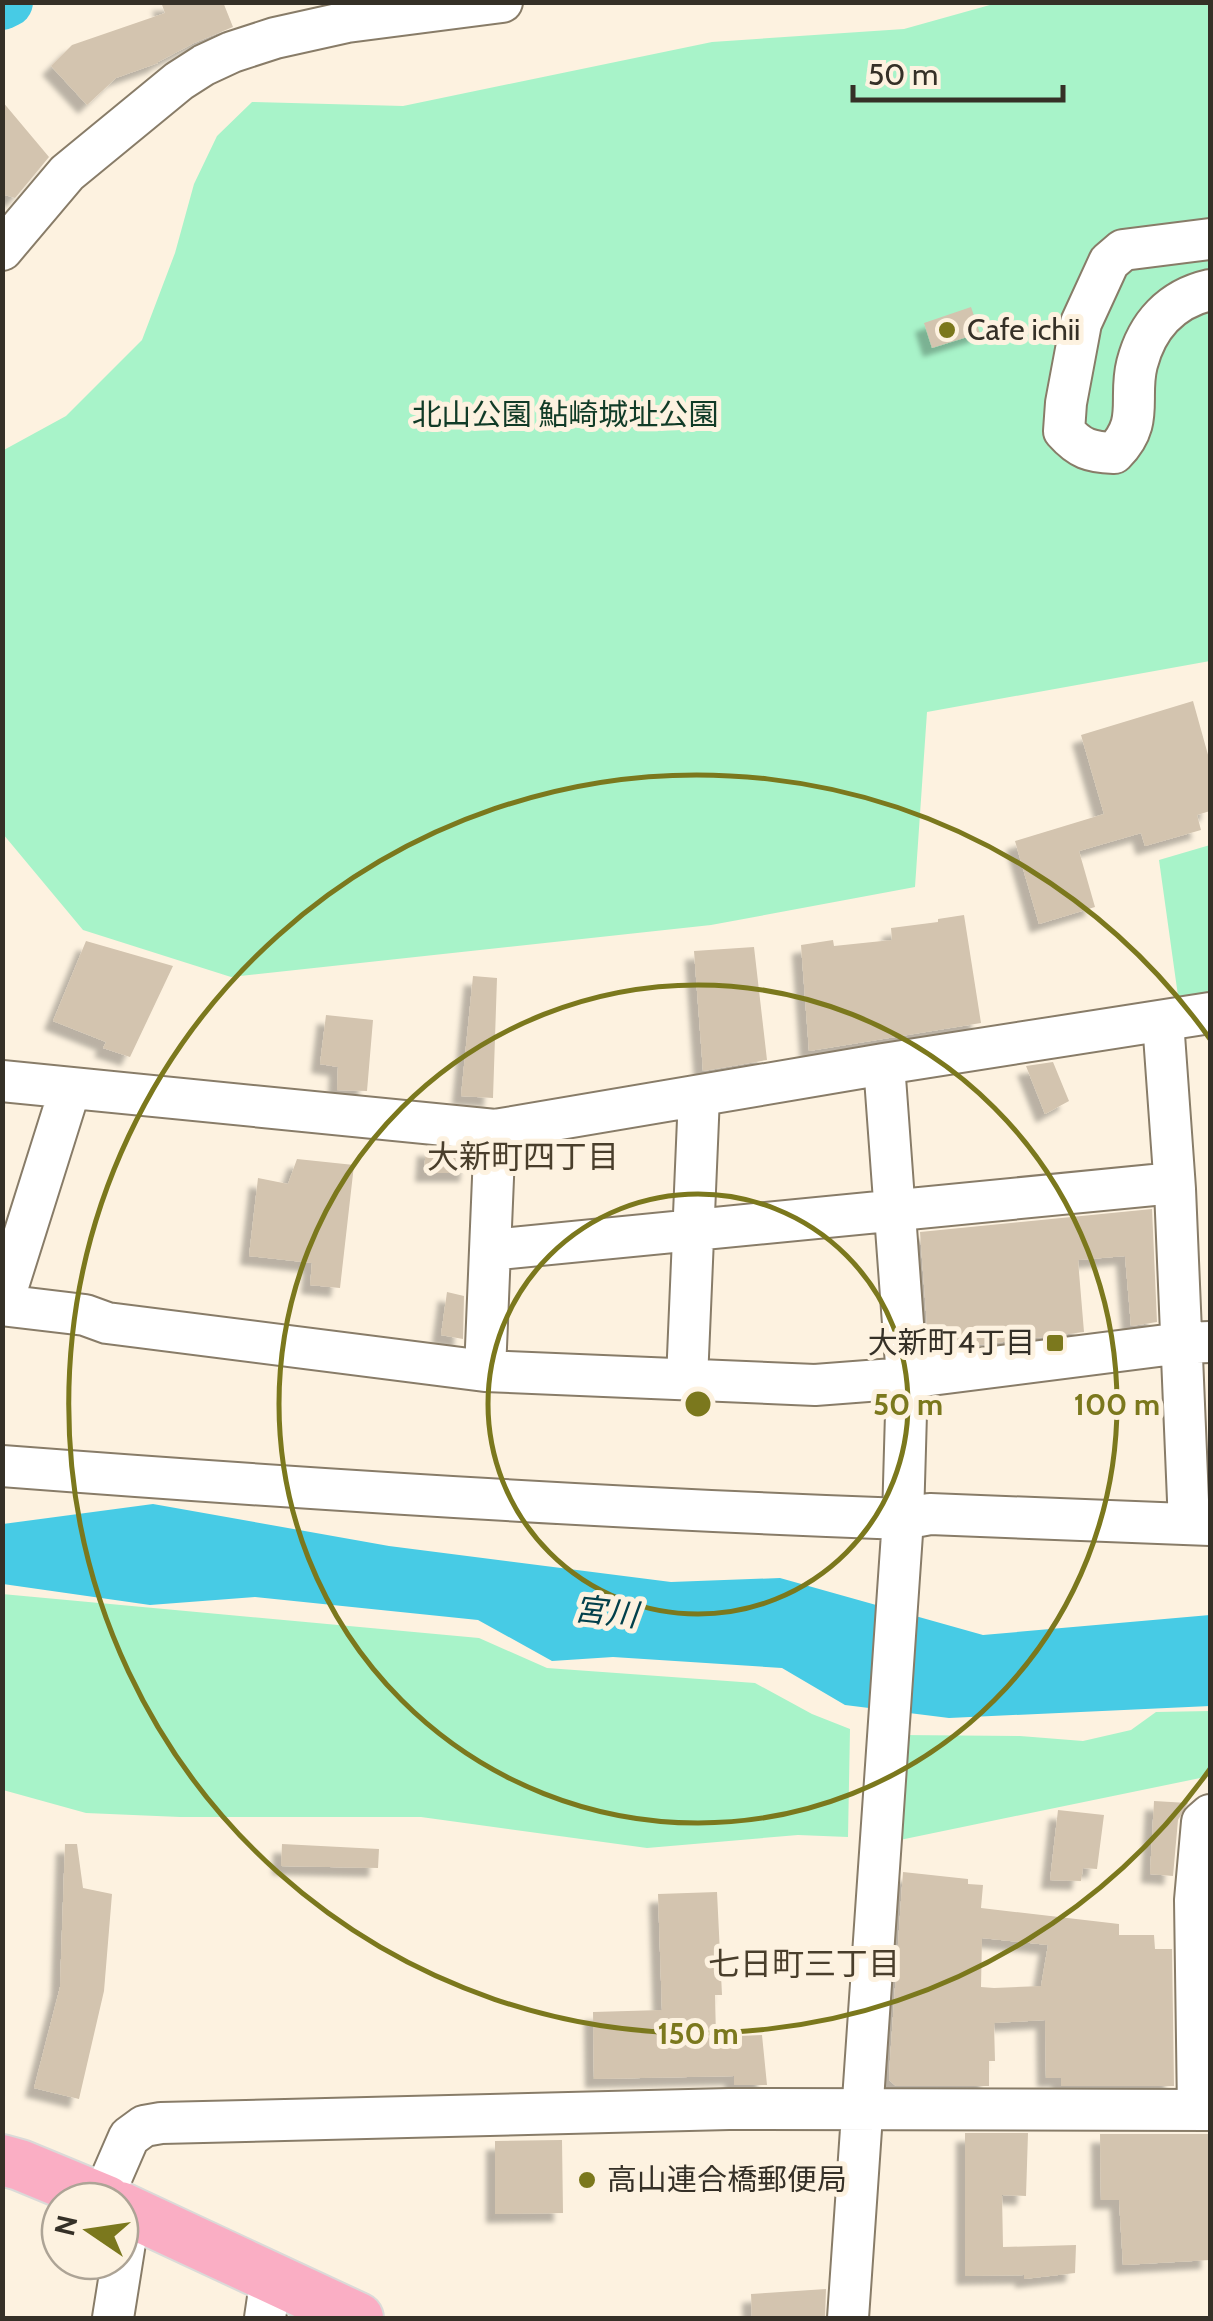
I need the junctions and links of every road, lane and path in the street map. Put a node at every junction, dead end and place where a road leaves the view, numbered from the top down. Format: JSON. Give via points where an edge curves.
{"nodes":[{"id":1,"x":502,"y":2,"type":"edge"},
{"id":2,"x":1210,"y":239,"type":"edge"},
{"id":3,"x":2,"y":250,"type":"edge"},
{"id":4,"x":1210,"y":290,"type":"edge"},
{"id":5,"x":1210,"y":1013,"type":"edge"},
{"id":6,"x":1162,"y":1021,"type":"junction"},
{"id":7,"x":884,"y":1064,"type":"junction"},
{"id":8,"x":2,"y":1082,"type":"edge"},
{"id":9,"x":70,"y":1089,"type":"junction"},
{"id":10,"x":699,"y":1096,"type":"junction"},
{"id":11,"x":496,"y":1130,"type":"junction"},
{"id":12,"x":1174,"y":1183,"type":"junction"},
{"id":13,"x":894,"y":1209,"type":"junction"},
{"id":14,"x":694,"y":1230,"type":"junction"},
{"id":15,"x":490,"y":1250,"type":"junction"},
{"id":16,"x":1196,"y":1342,"type":"edge"},
{"id":17,"x":485,"y":1371,"type":"junction"},
{"id":18,"x":907,"y":1378,"type":"junction"},
{"id":19,"x":687,"y":1380,"type":"junction"},
{"id":20,"x":2,"y":1466,"type":"edge"},
{"id":21,"x":1200,"y":1524,"type":"edge"},
{"id":22,"x":902,"y":1528,"type":"junction"},
{"id":23,"x":1210,"y":1815,"type":"edge"},
{"id":24,"x":1204,"y":2110,"type":"edge"},
{"id":25,"x":863,"y":2111,"type":"junction"},
{"id":26,"x":2,"y":2160,"type":"edge"},
{"id":27,"x":59,"y":2181,"type":"edge"},
{"id":28,"x":120,"y":2181,"type":"edge"},
{"id":29,"x":140,"y":2219,"type":"edge"},
{"id":30,"x":114,"y":2281,"type":"edge"},
{"id":31,"x":268,"y":2298,"type":"edge"},
{"id":32,"x":114,"y":2318,"type":"edge"},
{"id":33,"x":358,"y":2318,"type":"edge"},
{"id":34,"x":848,"y":2318,"type":"edge"}],
"edges":[{"from":1,"to":3,"type":"street","via":[[347,22],[275,38],[204,65],[67,174]]},
{"from":2,"to":4,"type":"street","via":[[1124,250],[1109,262],[1081,323],[1066,403],[1064,431],[1077,445],[1114,453],[1128,439],[1136,366],[1152,326],[1180,301]]},
{"from":5,"to":6,"type":"street"},
{"from":6,"to":7,"type":"street"},
{"from":6,"to":12,"type":"street"},
{"from":7,"to":10,"type":"street"},
{"from":7,"to":13,"type":"street"},
{"from":8,"to":9,"type":"street"},
{"from":9,"to":11,"type":"street"},
{"from":9,"to":17,"type":"street","via":[[2,1306]]},
{"from":10,"to":11,"type":"street"},
{"from":10,"to":14,"type":"street"},
{"from":11,"to":15,"type":"street"},
{"from":12,"to":13,"type":"street"},
{"from":12,"to":16,"type":"street"},
{"from":13,"to":14,"type":"street"},
{"from":13,"to":18,"type":"street"},
{"from":14,"to":15,"type":"street"},
{"from":14,"to":19,"type":"street"},
{"from":15,"to":17,"type":"street"},
{"from":16,"to":18,"type":"street"},
{"from":16,"to":21,"type":"street"},
{"from":17,"to":19,"type":"street"},
{"from":18,"to":19,"type":"street","via":[[815,1384]]},
{"from":18,"to":22,"type":"street"},
{"from":20,"to":22,"type":"street"},
{"from":21,"to":22,"type":"street","via":[[930,1514]]},
{"from":22,"to":25,"type":"street"},
{"from":23,"to":24,"type":"street","via":[[1202,1822],[1196,1900]]},
{"from":24,"to":25,"type":"street"},
{"from":25,"to":28,"type":"street","via":[[161,2123],[129,2137]]},
{"from":25,"to":34,"type":"street"},
{"from":26,"to":27,"type":"main road"},
{"from":29,"to":31,"type":"main road"},
{"from":30,"to":32,"type":"street"},
{"from":31,"to":33,"type":"main road"}]}
